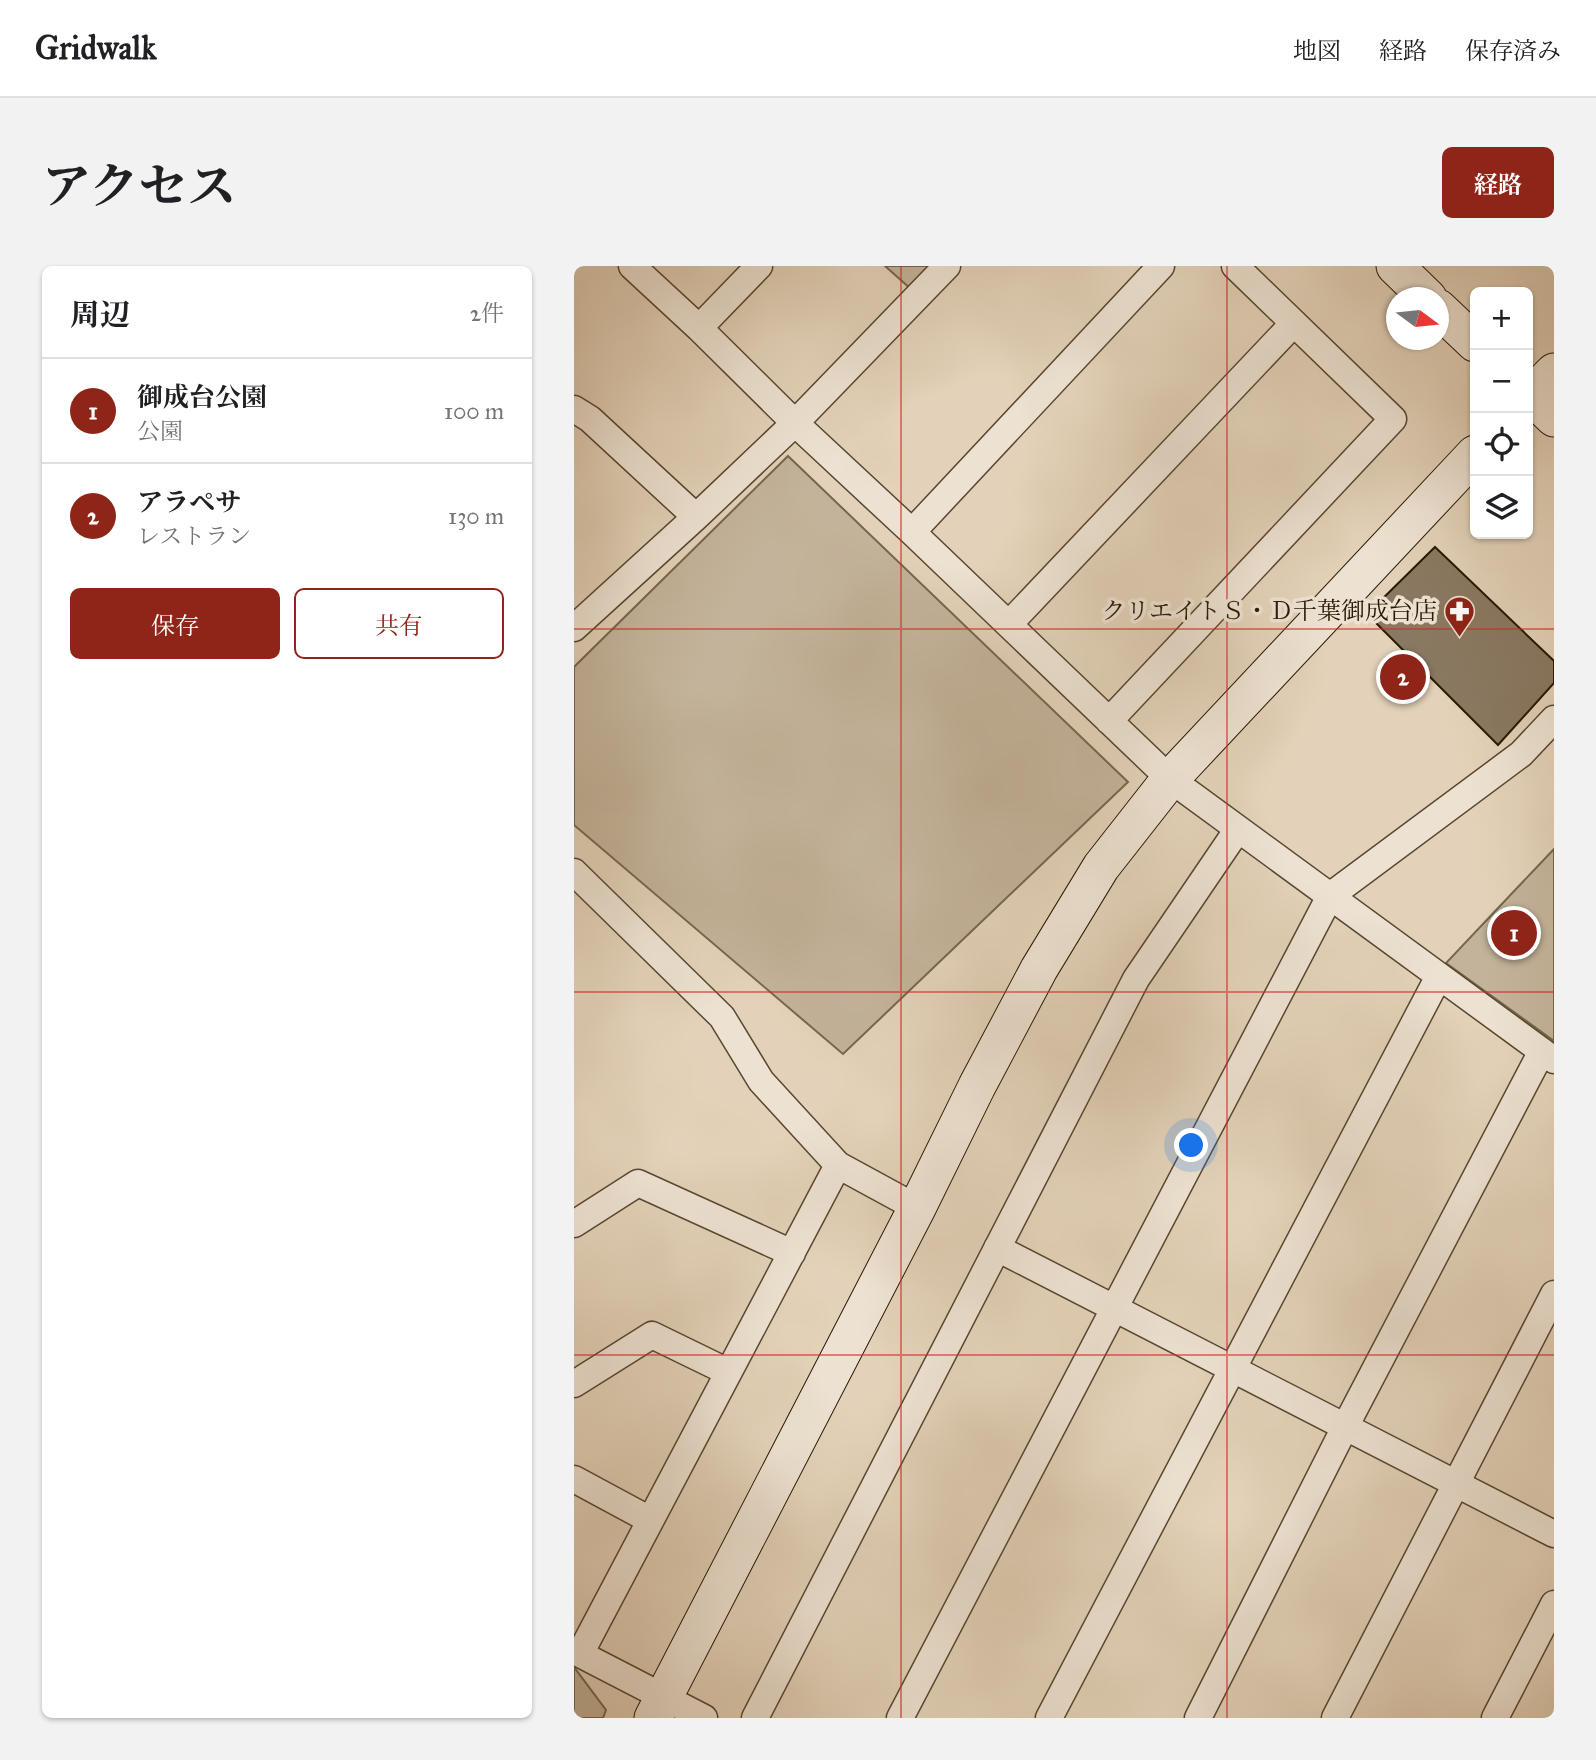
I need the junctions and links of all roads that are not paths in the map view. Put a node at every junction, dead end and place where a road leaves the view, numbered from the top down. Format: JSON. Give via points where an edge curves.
{"nodes":[{"id":1,"x":632,"y":266,"type":"edge"},
{"id":2,"x":759,"y":266,"type":"edge"},
{"id":3,"x":947,"y":266,"type":"edge"},
{"id":4,"x":1161,"y":266,"type":"edge"},
{"id":5,"x":1235,"y":266,"type":"edge"},
{"id":6,"x":1395,"y":266,"type":"edge"},
{"id":7,"x":1417,"y":287,"type":"edge"},
{"id":8,"x":1449,"y":318,"type":"edge"},
{"id":9,"x":1294,"y":323,"type":"junction"},
{"id":10,"x":699,"y":328,"type":"junction"},
{"id":11,"x":1470,"y":338,"type":"edge"},
{"id":12,"x":574,"y":409,"type":"edge"},
{"id":13,"x":795,"y":423,"type":"junction"},
{"id":14,"x":1470,"y":459,"type":"edge"},
{"id":15,"x":696,"y":517,"type":"junction"},
{"id":16,"x":912,"y":532,"type":"junction"},
{"id":17,"x":1009,"y":624,"type":"junction"},
{"id":18,"x":574,"y":628,"type":"edge"},
{"id":19,"x":1554,"y":719,"type":"edge"},
{"id":20,"x":1110,"y":721,"type":"junction"},
{"id":21,"x":1170,"y":779,"type":"junction"},
{"id":22,"x":1238,"y":829,"type":"junction"},
{"id":23,"x":574,"y":872,"type":"edge"},
{"id":24,"x":1330,"y":896,"type":"junction"},
{"id":25,"x":1439,"y":976,"type":"junction"},
{"id":26,"x":1548,"y":1056,"type":"edge"},
{"id":27,"x":838,"y":1165,"type":"junction"},
{"id":28,"x":917,"y":1208,"type":"junction"},
{"id":29,"x":574,"y":1224,"type":"edge"},
{"id":30,"x":997,"y":1248,"type":"junction"},
{"id":31,"x":792,"y":1253,"type":"junction"},
{"id":32,"x":1554,"y":1294,"type":"edge"},
{"id":33,"x":1114,"y":1308,"type":"junction"},
{"id":34,"x":1232,"y":1369,"type":"junction"},
{"id":35,"x":729,"y":1373,"type":"junction"},
{"id":36,"x":574,"y":1384,"type":"edge"},
{"id":37,"x":1345,"y":1427,"type":"junction"},
{"id":38,"x":574,"y":1479,"type":"edge"},
{"id":39,"x":1456,"y":1484,"type":"junction"},
{"id":40,"x":650,"y":1520,"type":"junction"},
{"id":41,"x":1554,"y":1534,"type":"edge"},
{"id":42,"x":1554,"y":1604,"type":"edge"},
{"id":43,"x":658,"y":1707,"type":"edge"},
{"id":44,"x":704,"y":1718,"type":"edge"},
{"id":45,"x":755,"y":1718,"type":"edge"},
{"id":46,"x":900,"y":1718,"type":"edge"},
{"id":47,"x":1049,"y":1718,"type":"edge"},
{"id":48,"x":1198,"y":1718,"type":"edge"},
{"id":49,"x":1335,"y":1718,"type":"edge"},
{"id":50,"x":1495,"y":1718,"type":"edge"}],
"edges":[{"from":1,"to":10,"type":"street"},
{"from":2,"to":10,"type":"street"},
{"from":3,"to":13,"type":"street"},
{"from":4,"to":16,"type":"street"},
{"from":5,"to":9,"type":"street"},
{"from":6,"to":7,"type":"street"},
{"from":8,"to":11,"type":"street"},
{"from":9,"to":17,"type":"street"},
{"from":9,"to":20,"type":"street","via":[[1393,419]]},
{"from":10,"to":13,"type":"street"},
{"from":12,"to":15,"type":"street"},
{"from":13,"to":15,"type":"street"},
{"from":13,"to":16,"type":"street"},
{"from":14,"to":21,"type":"street"},
{"from":15,"to":18,"type":"street"},
{"from":16,"to":17,"type":"street"},
{"from":17,"to":20,"type":"street"},
{"from":19,"to":24,"type":"street","via":[[1521,754]]},
{"from":20,"to":21,"type":"street"},
{"from":21,"to":22,"type":"street"},
{"from":21,"to":28,"type":"street","via":[[1101,867],[1039,969]]},
{"from":22,"to":24,"type":"street"},
{"from":22,"to":30,"type":"street","via":[[1136,979]]},
{"from":23,"to":27,"type":"street","via":[[722,1017],[761,1081]]},
{"from":24,"to":25,"type":"street"},
{"from":24,"to":33,"type":"street"},
{"from":25,"to":26,"type":"street"},
{"from":25,"to":34,"type":"street"},
{"from":26,"to":37,"type":"street"},
{"from":27,"to":28,"type":"street"},
{"from":27,"to":31,"type":"street"},
{"from":28,"to":43,"type":"street"},
{"from":29,"to":31,"type":"street","via":[[638,1182]]},
{"from":30,"to":33,"type":"street"},
{"from":30,"to":45,"type":"street"},
{"from":31,"to":35,"type":"street"},
{"from":32,"to":39,"type":"street"},
{"from":33,"to":34,"type":"street"},
{"from":33,"to":46,"type":"street"},
{"from":34,"to":37,"type":"street"},
{"from":34,"to":47,"type":"street"},
{"from":35,"to":36,"type":"street","via":[[652,1335]]},
{"from":35,"to":40,"type":"street"},
{"from":37,"to":39,"type":"street"},
{"from":37,"to":48,"type":"street"},
{"from":38,"to":40,"type":"street"},
{"from":39,"to":41,"type":"street"},
{"from":39,"to":49,"type":"street"},
{"from":40,"to":43,"type":"street","via":[[580,1654]]},
{"from":42,"to":50,"type":"street"},
{"from":43,"to":44,"type":"street"}]}
